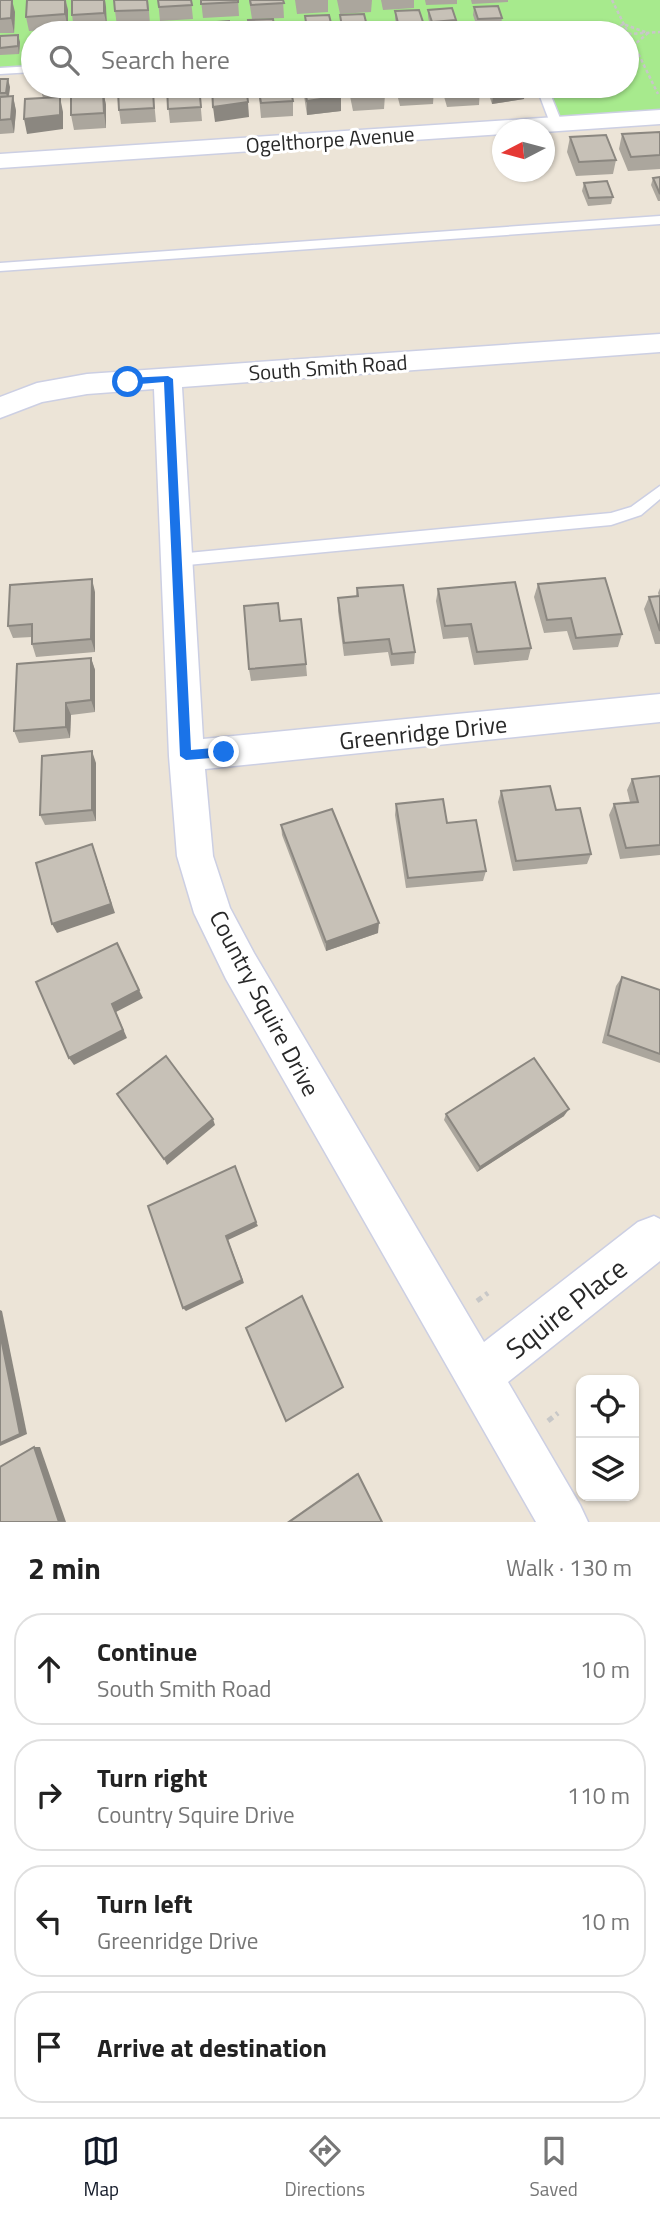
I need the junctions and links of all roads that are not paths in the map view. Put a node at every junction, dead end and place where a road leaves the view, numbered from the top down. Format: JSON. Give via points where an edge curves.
{"nodes":[{"id":1,"x":21,"y":70,"type":"edge"},
{"id":2,"x":0,"y":71,"type":"edge"},
{"id":3,"x":546,"y":98,"type":"edge"},
{"id":4,"x":660,"y":117,"type":"edge"},
{"id":5,"x":556,"y":123,"type":"junction"},
{"id":6,"x":0,"y":161,"type":"edge"},
{"id":7,"x":660,"y":220,"type":"edge"},
{"id":8,"x":0,"y":267,"type":"edge"},
{"id":9,"x":660,"y":343,"type":"edge"},
{"id":10,"x":168,"y":379,"type":"junction"},
{"id":11,"x":0,"y":408,"type":"edge"},
{"id":12,"x":660,"y":491,"type":"edge"},
{"id":13,"x":177,"y":560,"type":"junction"},
{"id":14,"x":660,"y":708,"type":"edge"},
{"id":15,"x":186,"y":756,"type":"junction"},
{"id":16,"x":654,"y":1238,"type":"dead end"},
{"id":17,"x":478,"y":1376,"type":"junction"},
{"id":18,"x":563,"y":1522,"type":"edge"}],
"edges":[{"from":1,"to":2,"type":"lane"},
{"from":3,"to":5,"type":"lane"},
{"from":4,"to":5,"type":"street","name":"Ogelthorpe Avenue"},
{"from":5,"to":6,"type":"street","name":"Ogelthorpe Avenue"},
{"from":7,"to":8,"type":"lane"},
{"from":9,"to":10,"type":"street","name":"South Smith Road"},
{"from":10,"to":11,"type":"street","name":"South Smith Road","via":[[37,393]]},
{"from":10,"to":13,"type":"street","name":"Country Squire Drive"},
{"from":12,"to":13,"type":"lane","via":[[636,511],[611,519]]},
{"from":13,"to":15,"type":"street","name":"Country Squire Drive"},
{"from":14,"to":15,"type":"street","name":"Greenridge Drive"},
{"from":15,"to":17,"type":"street","name":"Country Squire Drive","via":[[195,856],[213,913]]},
{"from":16,"to":17,"type":"street","name":"Squire Place"},
{"from":17,"to":18,"type":"street","name":"Country Squire Drive"}]}
